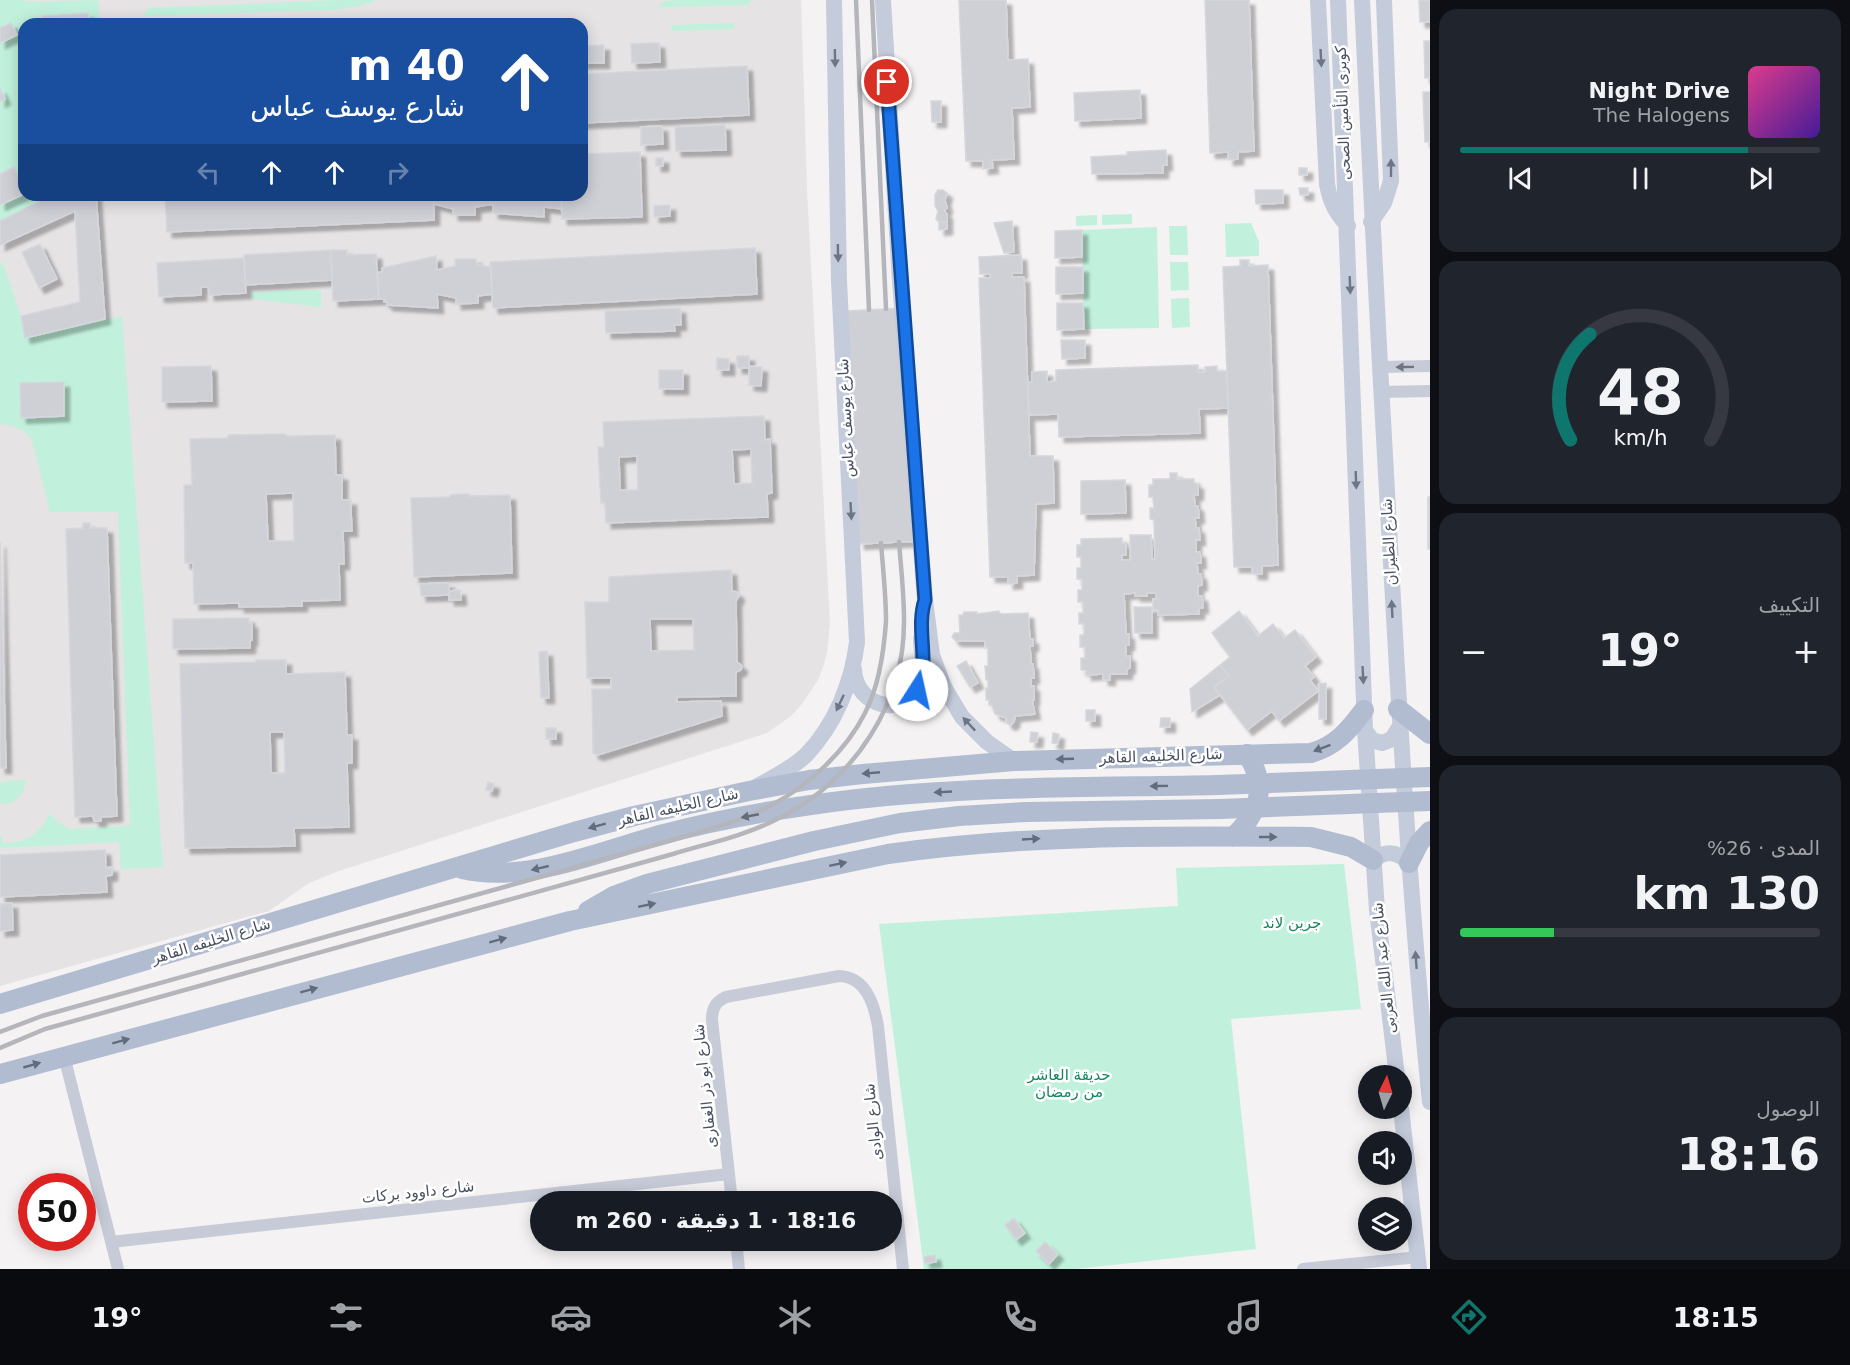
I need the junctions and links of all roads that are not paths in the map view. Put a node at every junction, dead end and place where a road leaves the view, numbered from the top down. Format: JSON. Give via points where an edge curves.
{"nodes":[{"id":1,"x":834,"y":0,"type":"edge"},
{"id":2,"x":883,"y":0,"type":"edge"},
{"id":3,"x":1318,"y":0,"type":"edge"},
{"id":4,"x":1338,"y":0,"type":"edge"},
{"id":5,"x":1362,"y":0,"type":"edge"},
{"id":6,"x":1384,"y":0,"type":"edge"},
{"id":7,"x":1371,"y":222,"type":"junction"},
{"id":8,"x":1348,"y":226,"type":"junction"},
{"id":9,"x":1430,"y":366,"type":"edge"},
{"id":10,"x":1380,"y":367,"type":"junction"},
{"id":11,"x":1430,"y":391,"type":"edge"},
{"id":12,"x":1381,"y":392,"type":"junction"},
{"id":13,"x":925,"y":600,"type":"junction"},
{"id":14,"x":855,"y":662,"type":"junction"},
{"id":15,"x":1365,"y":710,"type":"junction"},
{"id":16,"x":1399,"y":718,"type":"junction"},
{"id":17,"x":1365,"y":730,"type":"junction"},
{"id":18,"x":1430,"y":734,"type":"edge"},
{"id":19,"x":1247,"y":754,"type":"junction"},
{"id":20,"x":1014,"y":761,"type":"junction"},
{"id":21,"x":1430,"y":777,"type":"edge"},
{"id":22,"x":749,"y":792,"type":"junction"},
{"id":23,"x":1430,"y":801,"type":"edge"},
{"id":24,"x":1430,"y":831,"type":"edge"},
{"id":25,"x":1233,"y":837,"type":"junction"},
{"id":26,"x":1373,"y":860,"type":"junction"},
{"id":27,"x":1409,"y":862,"type":"junction"},
{"id":28,"x":456,"y":867,"type":"junction"},
{"id":29,"x":570,"y":921,"type":"junction"},
{"id":30,"x":854,"y":979,"type":"joint"},
{"id":31,"x":1424,"y":996,"type":"edge"},
{"id":32,"x":0,"y":1004,"type":"edge"},
{"id":33,"x":64,"y":1056,"type":"junction"},
{"id":34,"x":1396,"y":1065,"type":"edge"},
{"id":35,"x":0,"y":1074,"type":"edge"},
{"id":36,"x":1430,"y":1102,"type":"edge"},
{"id":37,"x":1402,"y":1119,"type":"edge"},
{"id":38,"x":729,"y":1174,"type":"junction"},
{"id":39,"x":731,"y":1191,"type":"edge"},
{"id":40,"x":111,"y":1242,"type":"junction"},
{"id":41,"x":737,"y":1251,"type":"edge"},
{"id":42,"x":1419,"y":1263,"type":"edge"},
{"id":43,"x":118,"y":1269,"type":"edge"},
{"id":44,"x":739,"y":1269,"type":"edge"},
{"id":45,"x":903,"y":1269,"type":"edge"},
{"id":46,"x":1303,"y":1269,"type":"edge"}],
"edges":[{"from":1,"to":14,"type":"main road","name":"شارع يوسف عباس","one_way":true,"via":[[839,281],[857,621]]},
{"from":2,"to":13,"type":"main road"},
{"from":3,"to":8,"type":"main road","one_way":true,"via":[[1327,184],[1331,202]]},
{"from":4,"to":8,"type":"main road","name":"كوبرى التأمين الصحى"},
{"from":5,"to":7,"type":"main road","name":"كوبرى التأمين الصحى"},
{"from":7,"to":6,"type":"main road","one_way":true,"via":[[1384,203],[1391,181]]},
{"from":7,"to":10,"type":"main road","name":"شارع الطيران"},
{"from":8,"to":15,"type":"main road","name":"شارع الطيران","one_way":true},
{"from":9,"to":10,"type":"street","one_way":true},
{"from":10,"to":12,"type":"main road","name":"شارع الطيران"},
{"from":11,"to":12,"type":"street"},
{"from":16,"to":12,"type":"main road","name":"شارع الطيران","one_way":true},
{"from":13,"to":14,"type":"main road","via":[[920,623],[923,676],[912,696],[891,705],[868,699],[857,686]]},
{"from":20,"to":13,"type":"main road","one_way":true,"via":[[962,717],[944,687],[932,655]]},
{"from":14,"to":22,"type":"main road","name":"شارع يوسف عباس","one_way":true,"via":[[841,702],[818,740],[804,757]]},
{"from":15,"to":17,"type":"main road","name":"شارع الطيران"},
{"from":15,"to":19,"type":"main road","name":"شارع الخليفه القاهر","one_way":true,"via":[[1337,741],[1320,750]]},
{"from":16,"to":17,"type":"main road","via":[[1392,740],[1372,740]]},
{"from":16,"to":18,"type":"main road"},
{"from":16,"to":27,"type":"main road","name":"شارع الطيران"},
{"from":17,"to":26,"type":"main road","name":"شارع الطيران"},
{"from":19,"to":20,"type":"main road","name":"شارع الخليفه القاهر","one_way":true},
{"from":19,"to":25,"type":"main road","via":[[1257,775],[1258,798],[1250,819]]},
{"from":20,"to":22,"type":"main road","name":"شارع الخليفه القاهر","one_way":true,"via":[[809,780]]},
{"from":21,"to":28,"type":"main road","one_way":true,"bridge":true,"via":[[977,790],[861,798],[710,824],[527,871],[492,873]]},
{"from":22,"to":28,"type":"main road","name":"شارع الخليفه القاهر","one_way":true,"via":[[634,816]]},
{"from":23,"to":29,"type":"main road","bridge":true,"via":[[1026,812],[900,823],[647,884],[615,896]]},
{"from":24,"to":27,"type":"main road"},
{"from":25,"to":26,"type":"main road","one_way":true,"via":[[1324,839],[1351,847]]},
{"from":29,"to":25,"type":"main road","one_way":true,"via":[[862,859],[932,848],[1065,838]]},
{"from":26,"to":27,"type":"main road","via":[[1396,853]]},
{"from":26,"to":34,"type":"main road","name":"شارع عبد الله العربى"},
{"from":31,"to":27,"type":"main road","one_way":true},
{"from":28,"to":32,"type":"main road","name":"شارع الخليفه القاهر"},
{"from":33,"to":29,"type":"main road","one_way":true},
{"from":30,"to":38,"type":"street","name":"شارع ابو ذر الغفارى","via":[[839,976],[726,997],[716,1004],[712,1020]]},
{"from":30,"to":45,"type":"street","name":"شارع الوادى","via":[[872,1002],[878,1026]]},
{"from":31,"to":36,"type":"main road"},
{"from":35,"to":33,"type":"main road","one_way":true},
{"from":33,"to":40,"type":"street"},
{"from":37,"to":42,"type":"main road"},
{"from":38,"to":39,"type":"street","name":"شارع ابو ذر الغفارى"},
{"from":38,"to":40,"type":"street","name":"شارع داوود بركات"},
{"from":40,"to":43,"type":"street"},
{"from":41,"to":44,"type":"street"},
{"from":42,"to":46,"type":"street"}]}
